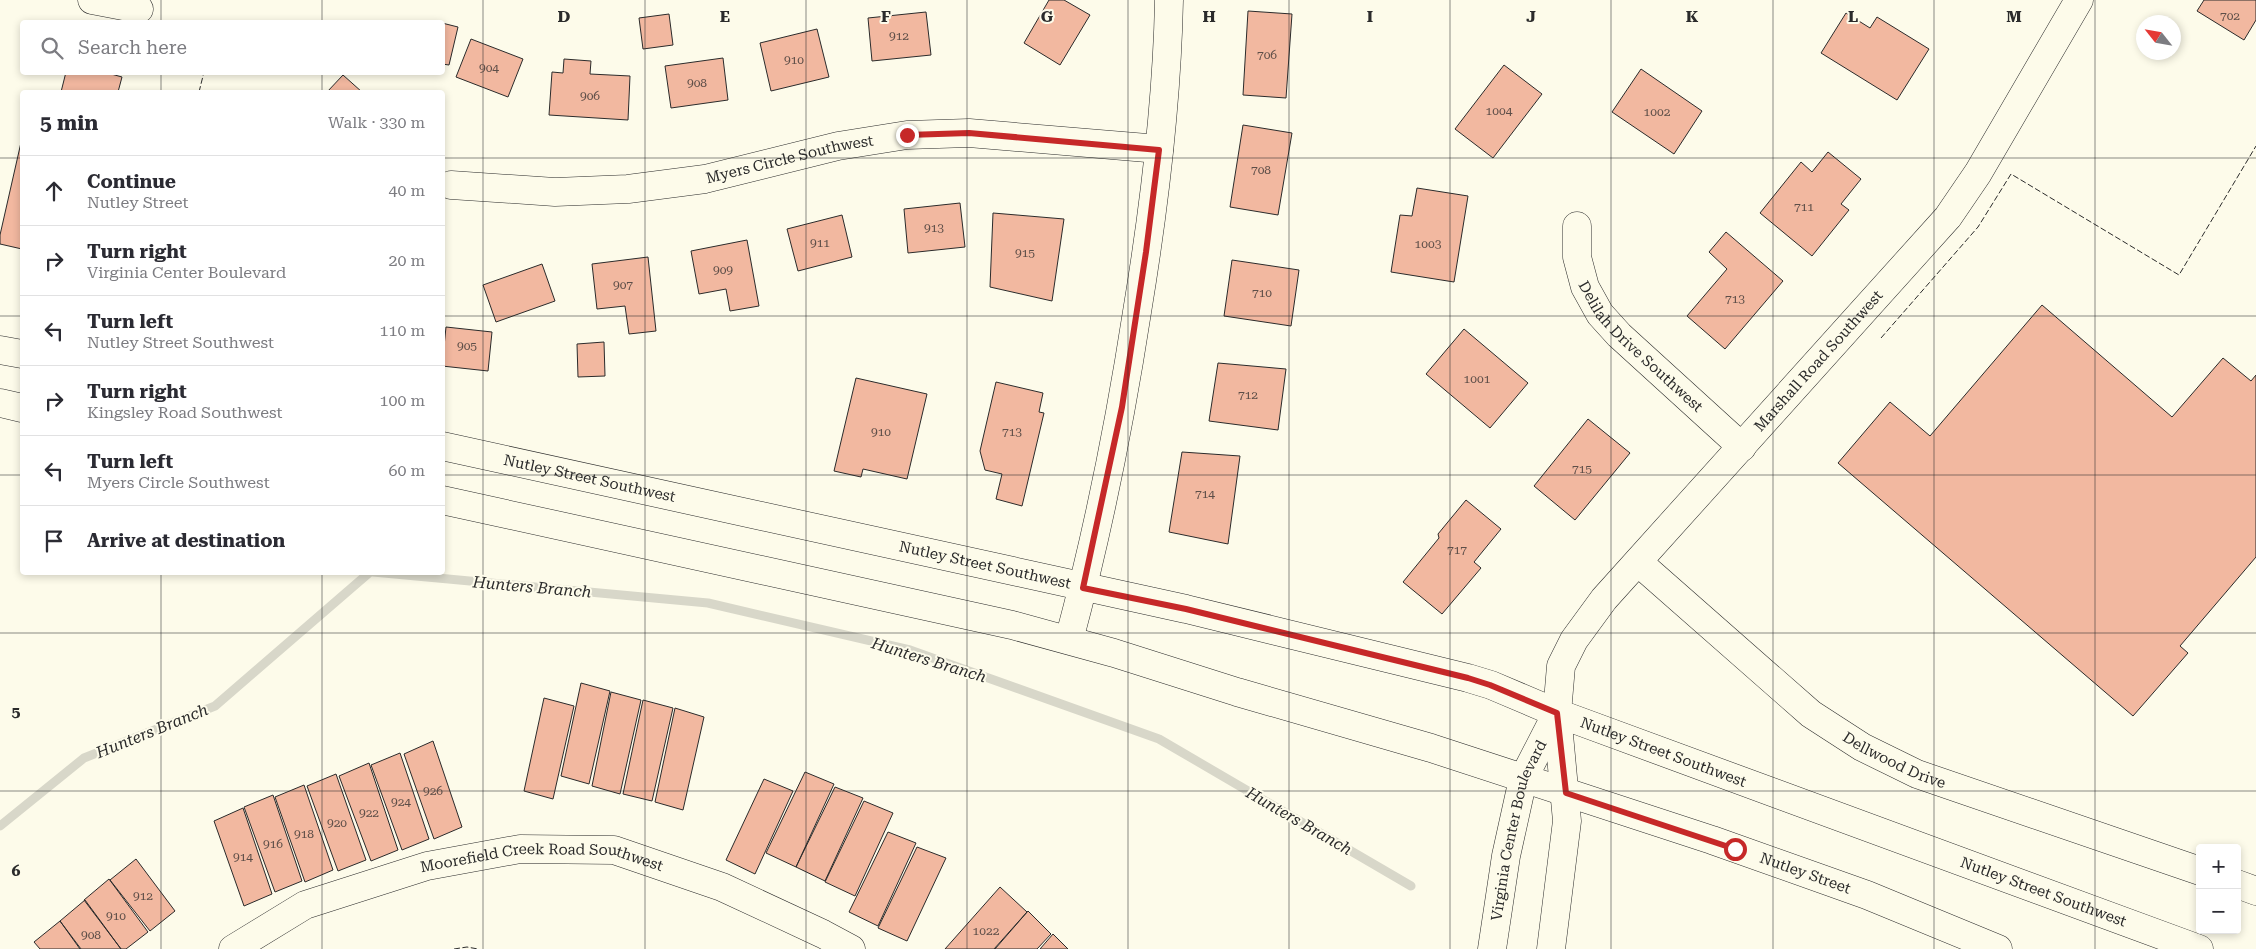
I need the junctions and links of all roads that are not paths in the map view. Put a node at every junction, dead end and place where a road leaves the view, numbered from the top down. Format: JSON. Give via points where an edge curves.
{"nodes":[{"id":1,"x":92,"y":0,"type":"edge"},
{"id":2,"x":1170,"y":0,"type":"edge"},
{"id":3,"x":2079,"y":0,"type":"edge"},
{"id":4,"x":139,"y":9,"type":"dead end"},
{"id":5,"x":1159,"y":150,"type":"junction"},
{"id":6,"x":451,"y":186,"type":"dead end"},
{"id":7,"x":1577,"y":226,"type":"dead end"},
{"id":8,"x":0,"y":350,"type":"edge"},
{"id":9,"x":20,"y":354,"type":"edge"},
{"id":10,"x":0,"y":403,"type":"edge"},
{"id":11,"x":20,"y":408,"type":"edge"},
{"id":12,"x":445,"y":447,"type":"edge"},
{"id":13,"x":1742,"y":447,"type":"junction"},
{"id":14,"x":445,"y":501,"type":"edge"},
{"id":15,"x":1638,"y":562,"type":"junction"},
{"id":16,"x":1083,"y":588,"type":"junction"},
{"id":17,"x":1068,"y":640,"type":"junction"},
{"id":18,"x":1557,"y":713,"type":"junction"},
{"id":19,"x":1523,"y":779,"type":"junction"},
{"id":20,"x":1566,"y":793,"type":"junction"},
{"id":21,"x":2196,"y":870,"type":"edge"},
{"id":22,"x":2241,"y":885,"type":"edge"},
{"id":23,"x":2256,"y":890,"type":"edge"},
{"id":24,"x":233,"y":949,"type":"edge"},
{"id":25,"x":851,"y":949,"type":"edge"},
{"id":26,"x":1492,"y":949,"type":"edge"},
{"id":27,"x":1551,"y":949,"type":"edge"},
{"id":28,"x":1998,"y":949,"type":"edge"},
{"id":29,"x":2199,"y":949,"type":"edge"}],
"edges":[{"from":1,"to":4,"type":"street"},
{"from":2,"to":5,"type":"street"},
{"from":3,"to":13,"type":"street","name":"Marshall Road Southwest","via":[[1978,173],[1948,217]]},
{"from":5,"to":6,"type":"street","name":"Myers Circle Southwest","via":[[969,133],[907,135],[838,146],[706,179],[628,189],[555,192]]},
{"from":5,"to":16,"type":"street","via":[[1122,407]]},
{"from":7,"to":13,"type":"street","name":"Delilah Drive Southwest","via":[[1577,257],[1585,287],[1600,314],[1618,335]]},
{"from":8,"to":9,"type":"street"},
{"from":10,"to":11,"type":"street"},
{"from":12,"to":16,"type":"street","name":"Nutley Street Southwest"},
{"from":13,"to":15,"type":"street","name":"Marshall Road Southwest"},
{"from":14,"to":17,"type":"street"},
{"from":15,"to":18,"type":"street","name":"Marshall Road Southwest","via":[[1604,599],[1574,640],[1560,666]]},
{"from":15,"to":21,"type":"street","name":"Dellwood Drive","via":[[1811,714],[1862,747],[1917,774]]},
{"from":16,"to":17,"type":"street"},
{"from":16,"to":18,"type":"street","name":"Nutley Street Southwest","via":[[1186,609],[1458,676],[1490,685]]},
{"from":17,"to":19,"type":"street"},
{"from":18,"to":19,"type":"street","name":"Virginia Center Boulevard"},
{"from":18,"to":20,"type":"street","name":"Virginia Center Boulevard"},
{"from":18,"to":29,"type":"street","name":"Nutley Street Southwest"},
{"from":19,"to":20,"type":"street","name":"Nutley Street"},
{"from":19,"to":26,"type":"street","name":"Virginia Center Boulevard","via":[[1506,856]]},
{"from":20,"to":27,"type":"street","name":"Virginia Center Boulevard","via":[[1567,822]]},
{"from":20,"to":28,"type":"street","name":"Nutley Street","via":[[1867,895]]},
{"from":22,"to":23,"type":"street"},
{"from":24,"to":25,"type":"street","name":"Moorefield Creek Road Southwest","via":[[305,905],[427,866],[520,849],[614,850],[722,888]]}]}
